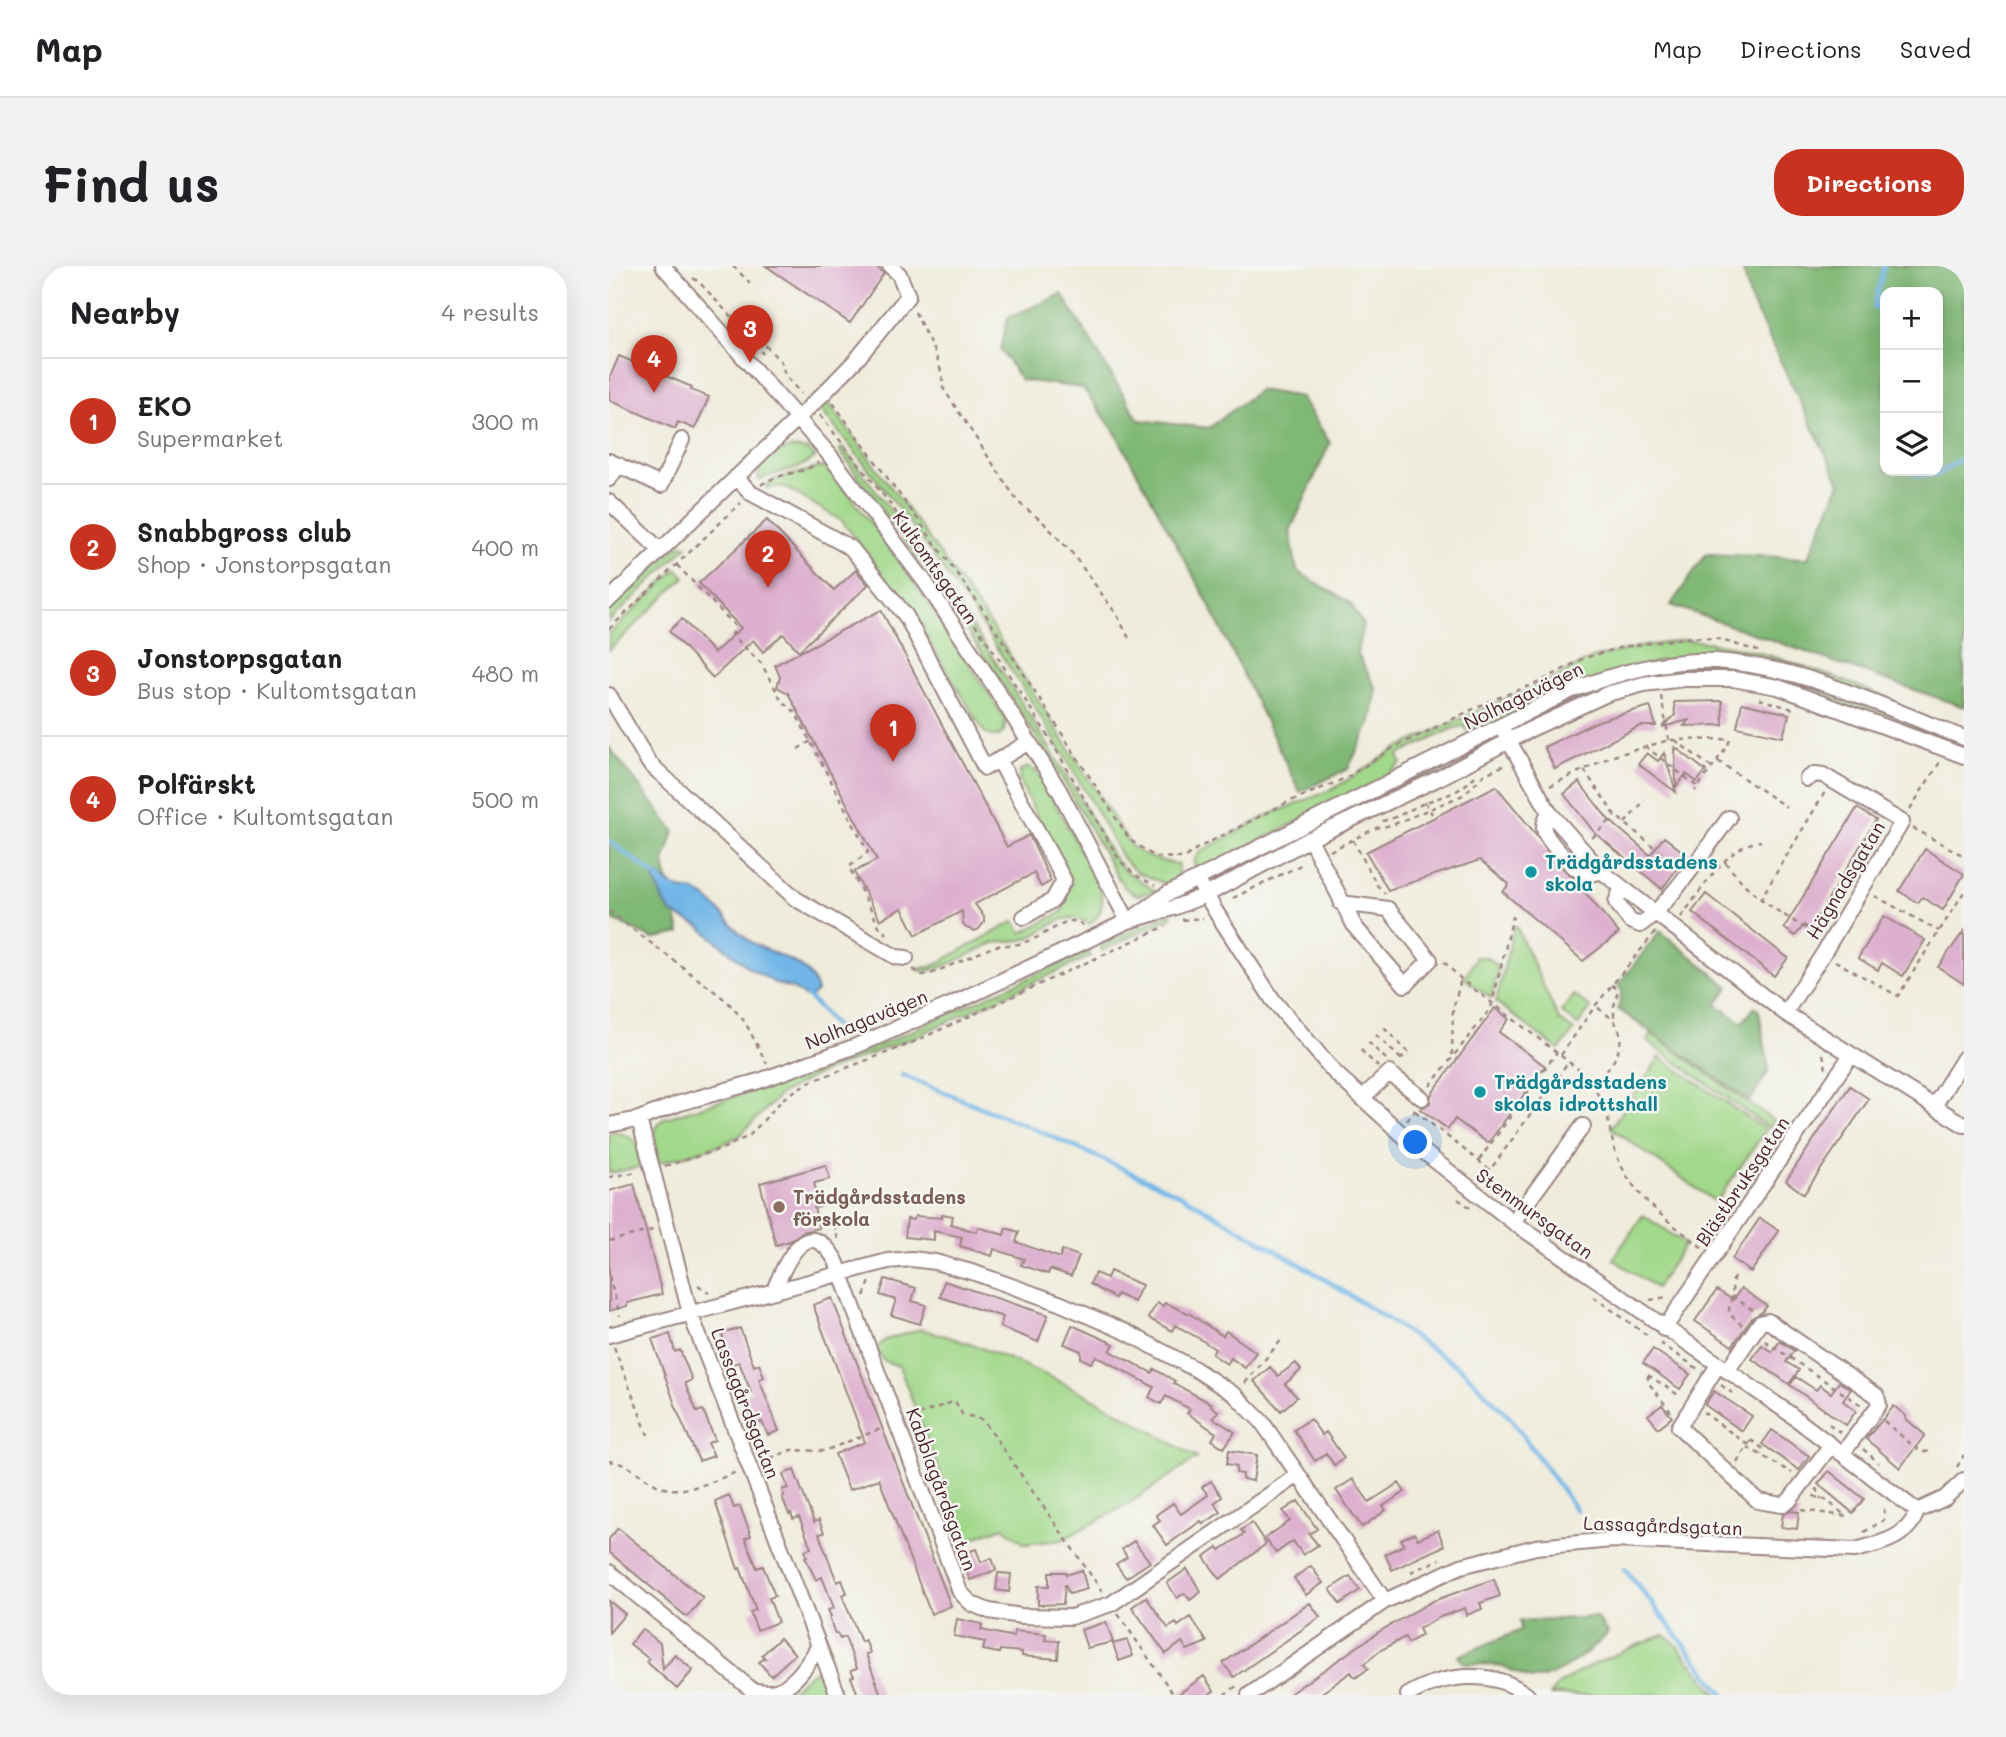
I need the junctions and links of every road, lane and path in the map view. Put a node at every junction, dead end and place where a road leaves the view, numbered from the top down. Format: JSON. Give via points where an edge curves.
{"nodes":[{"id":1,"x":733,"y":266,"type":"edge"},
{"id":2,"x":890,"y":266,"type":"edge"},
{"id":3,"x":663,"y":267,"type":"edge"},
{"id":4,"x":750,"y":283,"type":"dead end"},
{"id":5,"x":908,"y":296,"type":"junction"},
{"id":6,"x":753,"y":340,"type":"dead end"},
{"id":7,"x":763,"y":354,"type":"dead end"},
{"id":8,"x":778,"y":371,"type":"dead end"},
{"id":9,"x":785,"y":375,"type":"dead end"},
{"id":10,"x":825,"y":392,"type":"junction"},
{"id":11,"x":799,"y":418,"type":"junction"},
{"id":12,"x":682,"y":440,"type":"dead end"},
{"id":13,"x":819,"y":462,"type":"dead end"},
{"id":14,"x":614,"y":463,"type":"edge"},
{"id":15,"x":736,"y":477,"type":"junction"},
{"id":16,"x":609,"y":479,"type":"edge"},
{"id":17,"x":751,"y":493,"type":"junction"},
{"id":18,"x":609,"y":502,"type":"edge"},
{"id":19,"x":659,"y":550,"type":"junction"},
{"id":20,"x":677,"y":565,"type":"junction"},
{"id":21,"x":609,"y":600,"type":"edge"},
{"id":22,"x":609,"y":629,"type":"edge"},
{"id":23,"x":1131,"y":642,"type":"dead end"},
{"id":24,"x":609,"y":695,"type":"edge"},
{"id":25,"x":1751,"y":697,"type":"dead end"},
{"id":26,"x":1652,"y":698,"type":"dead end"},
{"id":27,"x":1801,"y":711,"type":"dead end"},
{"id":28,"x":1501,"y":726,"type":"junction"},
{"id":29,"x":1964,"y":738,"type":"edge"},
{"id":30,"x":1669,"y":740,"type":"junction"},
{"id":31,"x":1675,"y":740,"type":"junction"},
{"id":32,"x":811,"y":741,"type":"junction"},
{"id":33,"x":1029,"y":742,"type":"junction"},
{"id":34,"x":1510,"y":742,"type":"junction"},
{"id":35,"x":1645,"y":746,"type":"junction"},
{"id":36,"x":798,"y":749,"type":"dead end"},
{"id":37,"x":1964,"y":756,"type":"edge"},
{"id":38,"x":1610,"y":757,"type":"junction"},
{"id":39,"x":999,"y":760,"type":"junction"},
{"id":40,"x":1718,"y":761,"type":"junction"},
{"id":41,"x":1614,"y":762,"type":"dead end"},
{"id":42,"x":1940,"y":762,"type":"dead end"},
{"id":43,"x":1510,"y":763,"type":"dead end"},
{"id":44,"x":1712,"y":768,"type":"junction"},
{"id":45,"x":1584,"y":770,"type":"junction"},
{"id":46,"x":1544,"y":778,"type":"dead end"},
{"id":47,"x":1807,"y":779,"type":"dead end"},
{"id":48,"x":1832,"y":781,"type":"junction"},
{"id":49,"x":1549,"y":787,"type":"junction"},
{"id":50,"x":1698,"y":787,"type":"junction"},
{"id":51,"x":1695,"y":792,"type":"dead end"},
{"id":52,"x":1553,"y":794,"type":"dead end"},
{"id":53,"x":1423,"y":797,"type":"dead end"},
{"id":54,"x":1645,"y":800,"type":"dead end"},
{"id":55,"x":1286,"y":803,"type":"dead end"},
{"id":56,"x":1786,"y":807,"type":"dead end"},
{"id":57,"x":1429,"y":808,"type":"junction"},
{"id":58,"x":1432,"y":814,"type":"dead end"},
{"id":59,"x":1615,"y":816,"type":"junction"},
{"id":60,"x":1729,"y":818,"type":"dead end"},
{"id":61,"x":1902,"y":822,"type":"junction"},
{"id":62,"x":1625,"y":824,"type":"junction"},
{"id":63,"x":1310,"y":839,"type":"junction"},
{"id":64,"x":1353,"y":839,"type":"junction"},
{"id":65,"x":1761,"y":841,"type":"dead end"},
{"id":66,"x":1597,"y":846,"type":"dead end"},
{"id":67,"x":1964,"y":856,"type":"edge"},
{"id":68,"x":1318,"y":857,"type":"junction"},
{"id":69,"x":1724,"y":862,"type":"junction"},
{"id":70,"x":1684,"y":877,"type":"junction"},
{"id":71,"x":1197,"y":879,"type":"junction"},
{"id":72,"x":1622,"y":887,"type":"junction"},
{"id":73,"x":1863,"y":889,"type":"junction"},
{"id":74,"x":1964,"y":892,"type":"edge"},
{"id":75,"x":1206,"y":895,"type":"junction"},
{"id":76,"x":1386,"y":895,"type":"dead end"},
{"id":77,"x":1233,"y":898,"type":"dead end"},
{"id":78,"x":1760,"y":900,"type":"junction"},
{"id":79,"x":1341,"y":903,"type":"junction"},
{"id":80,"x":609,"y":911,"type":"edge"},
{"id":81,"x":1656,"y":911,"type":"junction"},
{"id":82,"x":1513,"y":916,"type":"dead end"},
{"id":83,"x":1024,"y":917,"type":"dead end"},
{"id":84,"x":1128,"y":921,"type":"junction"},
{"id":85,"x":1677,"y":922,"type":"junction"},
{"id":86,"x":1167,"y":925,"type":"dead end"},
{"id":87,"x":1085,"y":926,"type":"dead end"},
{"id":88,"x":1940,"y":931,"type":"junction"},
{"id":89,"x":894,"y":941,"type":"dead end"},
{"id":90,"x":1827,"y":948,"type":"junction"},
{"id":91,"x":1437,"y":954,"type":"dead end"},
{"id":92,"x":909,"y":963,"type":"joint"},
{"id":93,"x":1461,"y":979,"type":"junction"},
{"id":94,"x":1612,"y":985,"type":"junction"},
{"id":95,"x":1492,"y":1003,"type":"junction"},
{"id":96,"x":1595,"y":1006,"type":"junction"},
{"id":97,"x":1785,"y":1013,"type":"junction"},
{"id":98,"x":1614,"y":1021,"type":"junction"},
{"id":99,"x":1384,"y":1028,"type":"dead end"},
{"id":100,"x":1377,"y":1035,"type":"dead end"},
{"id":101,"x":1368,"y":1042,"type":"dead end"},
{"id":102,"x":1821,"y":1046,"type":"dead end"},
{"id":103,"x":1361,"y":1050,"type":"dead end"},
{"id":104,"x":1557,"y":1052,"type":"junction"},
{"id":105,"x":1452,"y":1055,"type":"junction"},
{"id":106,"x":1561,"y":1055,"type":"junction"},
{"id":107,"x":1851,"y":1055,"type":"junction"},
{"id":108,"x":1964,"y":1058,"type":"edge"},
{"id":109,"x":1401,"y":1059,"type":"junction"},
{"id":110,"x":1569,"y":1061,"type":"junction"},
{"id":111,"x":1826,"y":1068,"type":"dead end"},
{"id":112,"x":1381,"y":1069,"type":"dead end"},
{"id":113,"x":774,"y":1076,"type":"junction"},
{"id":114,"x":1593,"y":1085,"type":"junction"},
{"id":115,"x":1362,"y":1098,"type":"junction"},
{"id":116,"x":1418,"y":1105,"type":"junction"},
{"id":117,"x":1934,"y":1107,"type":"junction"},
{"id":118,"x":639,"y":1119,"type":"junction"},
{"id":119,"x":609,"y":1125,"type":"edge"},
{"id":120,"x":1964,"y":1125,"type":"edge"},
{"id":121,"x":1583,"y":1126,"type":"dead end"},
{"id":122,"x":1415,"y":1128,"type":"dead end"},
{"id":123,"x":1478,"y":1161,"type":"junction"},
{"id":124,"x":653,"y":1169,"type":"junction"},
{"id":125,"x":609,"y":1177,"type":"edge"},
{"id":126,"x":1458,"y":1199,"type":"dead end"},
{"id":127,"x":1479,"y":1214,"type":"dead end"},
{"id":128,"x":832,"y":1215,"type":"dead end"},
{"id":129,"x":1513,"y":1222,"type":"junction"},
{"id":130,"x":655,"y":1230,"type":"dead end"},
{"id":131,"x":609,"y":1241,"type":"edge"},
{"id":132,"x":1703,"y":1248,"type":"dead end"},
{"id":133,"x":879,"y":1264,"type":"junction"},
{"id":134,"x":838,"y":1267,"type":"junction"},
{"id":135,"x":695,"y":1273,"type":"dead end"},
{"id":136,"x":609,"y":1276,"type":"edge"},
{"id":137,"x":1734,"y":1277,"type":"dead end"},
{"id":138,"x":774,"y":1290,"type":"junction"},
{"id":139,"x":1586,"y":1291,"type":"dead end"},
{"id":140,"x":711,"y":1294,"type":"dead end"},
{"id":141,"x":1732,"y":1296,"type":"junction"},
{"id":142,"x":1670,"y":1297,"type":"dead end"},
{"id":143,"x":1650,"y":1300,"type":"dead end"},
{"id":144,"x":690,"y":1313,"type":"junction"},
{"id":145,"x":856,"y":1315,"type":"junction"},
{"id":146,"x":620,"y":1318,"type":"dead end"},
{"id":147,"x":1764,"y":1322,"type":"junction"},
{"id":148,"x":1664,"y":1329,"type":"junction"},
{"id":149,"x":1753,"y":1333,"type":"junction"},
{"id":150,"x":611,"y":1338,"type":"edge"},
{"id":151,"x":1283,"y":1338,"type":"dead end"},
{"id":152,"x":1718,"y":1371,"type":"junction"},
{"id":153,"x":1648,"y":1375,"type":"dead end"},
{"id":154,"x":1250,"y":1392,"type":"dead end"},
{"id":155,"x":1733,"y":1393,"type":"dead end"},
{"id":156,"x":1873,"y":1413,"type":"junction"},
{"id":157,"x":897,"y":1423,"type":"junction"},
{"id":158,"x":1681,"y":1424,"type":"junction"},
{"id":159,"x":648,"y":1435,"type":"dead end"},
{"id":160,"x":1747,"y":1447,"type":"junction"},
{"id":161,"x":1837,"y":1450,"type":"junction"},
{"id":162,"x":1931,"y":1451,"type":"dead end"},
{"id":163,"x":1761,"y":1455,"type":"junction"},
{"id":164,"x":1964,"y":1455,"type":"edge"},
{"id":165,"x":609,"y":1461,"type":"edge"},
{"id":166,"x":750,"y":1467,"type":"junction"},
{"id":167,"x":1729,"y":1474,"type":"junction"},
{"id":168,"x":1960,"y":1474,"type":"edge"},
{"id":169,"x":1298,"y":1475,"type":"junction"},
{"id":170,"x":1806,"y":1484,"type":"junction"},
{"id":171,"x":1821,"y":1499,"type":"junction"},
{"id":172,"x":1881,"y":1502,"type":"dead end"},
{"id":173,"x":1782,"y":1505,"type":"junction"},
{"id":174,"x":1917,"y":1511,"type":"junction"},
{"id":175,"x":1856,"y":1537,"type":"dead end"},
{"id":176,"x":1443,"y":1558,"type":"dead end"},
{"id":177,"x":609,"y":1572,"type":"edge"},
{"id":178,"x":1403,"y":1576,"type":"dead end"},
{"id":179,"x":1385,"y":1601,"type":"junction"},
{"id":180,"x":1111,"y":1604,"type":"junction"},
{"id":181,"x":818,"y":1647,"type":"junction"},
{"id":182,"x":1246,"y":1679,"type":"dead end"},
{"id":183,"x":838,"y":1695,"type":"edge"},
{"id":184,"x":1174,"y":1695,"type":"edge"},
{"id":185,"x":1224,"y":1695,"type":"edge"},
{"id":186,"x":1249,"y":1695,"type":"edge"},
{"id":187,"x":1408,"y":1695,"type":"edge"},
{"id":188,"x":1527,"y":1695,"type":"edge"}],
"edges":[{"from":1,"to":4,"type":"path"},
{"from":2,"to":5,"type":"street","via":[[899,274]]},
{"from":3,"to":11,"type":"street","name":"Kultomtsgatan"},
{"from":5,"to":10,"type":"street"},
{"from":5,"to":23,"type":"path","via":[[943,378],[943,388],[1018,502],[1072,553]]},
{"from":6,"to":7,"type":"path"},
{"from":8,"to":9,"type":"path"},
{"from":10,"to":11,"type":"street"},
{"from":10,"to":55,"type":"path","via":[[979,604],[1130,840],[1155,857],[1184,858]]},
{"from":11,"to":15,"type":"street"},
{"from":11,"to":33,"type":"street","name":"Kultomtsgatan","via":[[925,582]]},
{"from":12,"to":14,"type":"street","via":[[661,485]]},
{"from":13,"to":17,"type":"path","via":[[776,476]]},
{"from":14,"to":16,"type":"street"},
{"from":15,"to":17,"type":"street"},
{"from":15,"to":19,"type":"street"},
{"from":17,"to":20,"type":"path"},
{"from":17,"to":39,"type":"street","via":[[851,548],[906,616],[985,768]]},
{"from":18,"to":19,"type":"street"},
{"from":19,"to":21,"type":"street"},
{"from":20,"to":22,"type":"path"},
{"from":20,"to":32,"type":"path","via":[[735,626],[732,635],[795,712]]},
{"from":24,"to":92,"type":"street","via":[[649,763],[796,899]]},
{"from":25,"to":27,"type":"path"},
{"from":26,"to":30,"type":"path","via":[[1661,696]]},
{"from":28,"to":29,"type":"street","name":"Nolhagavägen","via":[[1600,679],[1643,667],[1714,661],[1800,676]]},
{"from":28,"to":34,"type":"street"},
{"from":28,"to":71,"type":"street","name":"Nolhagavägen"},
{"from":30,"to":31,"type":"path"},
{"from":30,"to":35,"type":"path"},
{"from":31,"to":40,"type":"path","via":[[1730,740]]},
{"from":31,"to":44,"type":"path"},
{"from":32,"to":36,"type":"path"},
{"from":32,"to":89,"type":"path","via":[[868,852],[849,867],[880,928]]},
{"from":33,"to":39,"type":"street"},
{"from":33,"to":84,"type":"street","name":"Kultomtsgatan"},
{"from":34,"to":37,"type":"street","name":"Nolhagavägen","via":[[1607,694],[1683,679],[1733,678],[1778,687]]},
{"from":34,"to":63,"type":"street","name":"Nolhagavägen"},
{"from":34,"to":72,"type":"street","via":[[1549,811],[1601,871]]},
{"from":35,"to":38,"type":"path"},
{"from":35,"to":50,"type":"path"},
{"from":38,"to":41,"type":"path"},
{"from":38,"to":45,"type":"path"},
{"from":39,"to":83,"type":"street","via":[[1064,880],[1053,900]]},
{"from":40,"to":44,"type":"path"},
{"from":40,"to":56,"type":"path"},
{"from":42,"to":61,"type":"path"},
{"from":43,"to":57,"type":"path","via":[[1485,774],[1463,795]]},
{"from":44,"to":50,"type":"path"},
{"from":45,"to":49,"type":"path"},
{"from":45,"to":59,"type":"path"},
{"from":46,"to":49,"type":"path"},
{"from":47,"to":48,"type":"street","name":"Hägnadsgatan","via":[[1815,774]]},
{"from":48,"to":61,"type":"street","name":"Hägnadsgatan"},
{"from":48,"to":78,"type":"path"},
{"from":49,"to":52,"type":"path"},
{"from":50,"to":51,"type":"path"},
{"from":53,"to":57,"type":"path"},
{"from":54,"to":62,"type":"path"},
{"from":57,"to":58,"type":"path"},
{"from":57,"to":64,"type":"path"},
{"from":59,"to":62,"type":"path"},
{"from":59,"to":66,"type":"path","via":[[1589,840]]},
{"from":60,"to":70,"type":"street"},
{"from":61,"to":67,"type":"path"},
{"from":61,"to":73,"type":"street","name":"Hägnadsgatan"},
{"from":62,"to":70,"type":"path","via":[[1681,868],[1677,873]]},
{"from":63,"to":68,"type":"street"},
{"from":63,"to":75,"type":"street","name":"Nolhagavägen"},
{"from":64,"to":68,"type":"path"},
{"from":64,"to":76,"type":"path"},
{"from":65,"to":69,"type":"path","via":[[1748,843]]},
{"from":68,"to":77,"type":"path"},
{"from":68,"to":79,"type":"street"},
{"from":69,"to":78,"type":"path"},
{"from":69,"to":85,"type":"path"},
{"from":70,"to":81,"type":"street"},
{"from":71,"to":75,"type":"street","name":"Stenmursgatan"},
{"from":71,"to":84,"type":"street","name":"Nolhagavägen"},
{"from":72,"to":81,"type":"street"},
{"from":72,"to":81,"type":"street","via":[[1616,902],[1630,921],[1640,925]]},
{"from":73,"to":88,"type":"path"},
{"from":73,"to":90,"type":"street","name":"Hägnadsgatan"},
{"from":74,"to":88,"type":"path"},
{"from":75,"to":84,"type":"street","name":"Nolhagavägen"},
{"from":75,"to":115,"type":"street","name":"Stenmursgatan","via":[[1273,1000]]},
{"from":78,"to":90,"type":"path"},
{"from":79,"to":79,"type":"street","via":[[1355,927],[1405,985],[1430,960],[1388,909]]},
{"from":80,"to":113,"type":"path","via":[[727,1001],[745,1022]]},
{"from":81,"to":85,"type":"street"},
{"from":81,"to":85,"type":"path"},
{"from":81,"to":94,"type":"path","via":[[1660,927]]},
{"from":82,"to":95,"type":"path"},
{"from":84,"to":113,"type":"street","name":"Nolhagavägen","via":[[950,1005]]},
{"from":85,"to":97,"type":"street"},
{"from":86,"to":124,"type":"path","via":[[907,1045],[807,1083],[784,1098],[749,1136]]},
{"from":87,"to":92,"type":"path","via":[[1067,921],[1036,938],[995,946],[931,974],[922,975]]},
{"from":88,"to":90,"type":"path","via":[[1898,996]]},
{"from":90,"to":97,"type":"street","name":"Hägnadsgatan"},
{"from":91,"to":93,"type":"path"},
{"from":93,"to":95,"type":"path"},
{"from":93,"to":105,"type":"path","via":[[1453,1009]]},
{"from":94,"to":96,"type":"path"},
{"from":94,"to":98,"type":"path","via":[[1618,990]]},
{"from":95,"to":104,"type":"path"},
{"from":95,"to":105,"type":"path","via":[[1458,1053]]},
{"from":96,"to":98,"type":"path"},
{"from":96,"to":106,"type":"path"},
{"from":97,"to":107,"type":"street"},
{"from":98,"to":114,"type":"path","via":[[1619,1038],[1615,1060]]},
{"from":99,"to":109,"type":"path","via":[[1408,1052]]},
{"from":100,"to":109,"type":"path"},
{"from":101,"to":109,"type":"path","via":[[1388,1062]]},
{"from":102,"to":111,"type":"path"},
{"from":103,"to":112,"type":"path"},
{"from":104,"to":106,"type":"path"},
{"from":104,"to":123,"type":"path"},
{"from":105,"to":116,"type":"path"},
{"from":106,"to":110,"type":"path"},
{"from":107,"to":117,"type":"street"},
{"from":107,"to":148,"type":"street","name":"Blästbruksgatan"},
{"from":108,"to":117,"type":"street"},
{"from":110,"to":114,"type":"path"},
{"from":110,"to":123,"type":"path","via":[[1490,1170]]},
{"from":113,"to":118,"type":"street","name":"Nolhagavägen"},
{"from":114,"to":132,"type":"path","via":[[1623,1170],[1646,1201]]},
{"from":115,"to":116,"type":"street","via":[[1389,1073]]},
{"from":115,"to":129,"type":"street","name":"Stenmursgatan"},
{"from":116,"to":122,"type":"path","via":[[1407,1121]]},
{"from":116,"to":123,"type":"path"},
{"from":117,"to":120,"type":"street"},
{"from":118,"to":119,"type":"street","name":"Nolhagavägen"},
{"from":118,"to":124,"type":"street","name":"Lassagårdsgatan"},
{"from":121,"to":129,"type":"street","via":[[1535,1183]]},
{"from":124,"to":125,"type":"path"},
{"from":124,"to":144,"type":"street","name":"Lassagårdsgatan"},
{"from":126,"to":127,"type":"path"},
{"from":128,"to":134,"type":"path","via":[[843,1259]]},
{"from":129,"to":148,"type":"street","name":"Stenmursgatan"},
{"from":130,"to":131,"type":"path"},
{"from":133,"to":134,"type":"street"},
{"from":133,"to":145,"type":"path"},
{"from":133,"to":169,"type":"street","via":[[912,1259],[935,1262],[1059,1303],[1126,1332],[1235,1395],[1262,1422]]},
{"from":134,"to":138,"type":"street"},
{"from":134,"to":138,"type":"street","via":[[830,1251],[812,1241],[796,1247]]},
{"from":134,"to":145,"type":"street","name":"Kabblagårdsgatan"},
{"from":135,"to":140,"type":"path","via":[[698,1286]]},
{"from":136,"to":146,"type":"path"},
{"from":137,"to":141,"type":"path"},
{"from":138,"to":144,"type":"street"},
{"from":139,"to":152,"type":"path"},
{"from":141,"to":147,"type":"path"},
{"from":141,"to":149,"type":"path","via":[[1730,1315]]},
{"from":142,"to":143,"type":"path"},
{"from":144,"to":150,"type":"street"},
{"from":144,"to":166,"type":"street","name":"Lassagårdsgatan"},
{"from":145,"to":157,"type":"street","name":"Kabblagårdsgatan"},
{"from":147,"to":149,"type":"street"},
{"from":147,"to":156,"type":"street","via":[[1877,1396],[1879,1405]]},
{"from":148,"to":152,"type":"street","name":"Stenmursgatan"},
{"from":149,"to":152,"type":"street"},
{"from":149,"to":156,"type":"path"},
{"from":150,"to":159,"type":"path"},
{"from":151,"to":154,"type":"path","via":[[1243,1385]]},
{"from":152,"to":155,"type":"path"},
{"from":152,"to":158,"type":"street"},
{"from":152,"to":161,"type":"street","name":"Stenmursgatan"},
{"from":153,"to":158,"type":"path","via":[[1648,1382]]},
{"from":156,"to":161,"type":"street"},
{"from":156,"to":162,"type":"path","via":[[1918,1450]]},
{"from":157,"to":166,"type":"path","via":[[824,1451],[791,1450]]},
{"from":157,"to":180,"type":"path","via":[[955,1401],[962,1414],[983,1420]]},
{"from":157,"to":180,"type":"street","name":"Kabblagårdsgatan","via":[[960,1592],[972,1604],[1021,1616],[1070,1617]]},
{"from":158,"to":167,"type":"street","via":[[1679,1427]]},
{"from":160,"to":163,"type":"path"},
{"from":160,"to":163,"type":"path","via":[[1752,1439],[1762,1448]]},
{"from":160,"to":167,"type":"path"},
{"from":161,"to":170,"type":"street"},
{"from":161,"to":174,"type":"street","name":"Stenmursgatan"},
{"from":163,"to":170,"type":"path"},
{"from":164,"to":168,"type":"path"},
{"from":165,"to":166,"type":"path","via":[[632,1467],[661,1487],[680,1491]]},
{"from":166,"to":181,"type":"street","name":"Lassagårdsgatan"},
{"from":167,"to":173,"type":"street","via":[[1758,1501]]},
{"from":168,"to":174,"type":"street","name":"Lassagårdsgatan","via":[[1945,1498]]},
{"from":169,"to":179,"type":"street"},
{"from":169,"to":180,"type":"street","name":"Kabblagårdsgatan"},
{"from":170,"to":171,"type":"path"},
{"from":170,"to":171,"type":"path","via":[[1819,1492]]},
{"from":170,"to":173,"type":"street"},
{"from":171,"to":173,"type":"path","via":[[1846,1516]]},
{"from":172,"to":175,"type":"path","via":[[1886,1506],[1884,1520]]},
{"from":174,"to":179,"type":"street","name":"Lassagårdsgatan","via":[[1903,1532],[1855,1550],[1612,1540],[1536,1547],[1461,1566]]},
{"from":176,"to":178,"type":"path"},
{"from":177,"to":181,"type":"street","via":[[751,1690],[772,1693],[788,1684],[809,1664]]},
{"from":179,"to":186,"type":"street","name":"Lassagårdsgatan"},
{"from":180,"to":184,"type":"path"},
{"from":181,"to":183,"type":"street","name":"Lassagårdsgatan"},
{"from":182,"to":185,"type":"path"},
{"from":187,"to":188,"type":"street","via":[[1432,1684],[1468,1677],[1498,1680]]}]}
